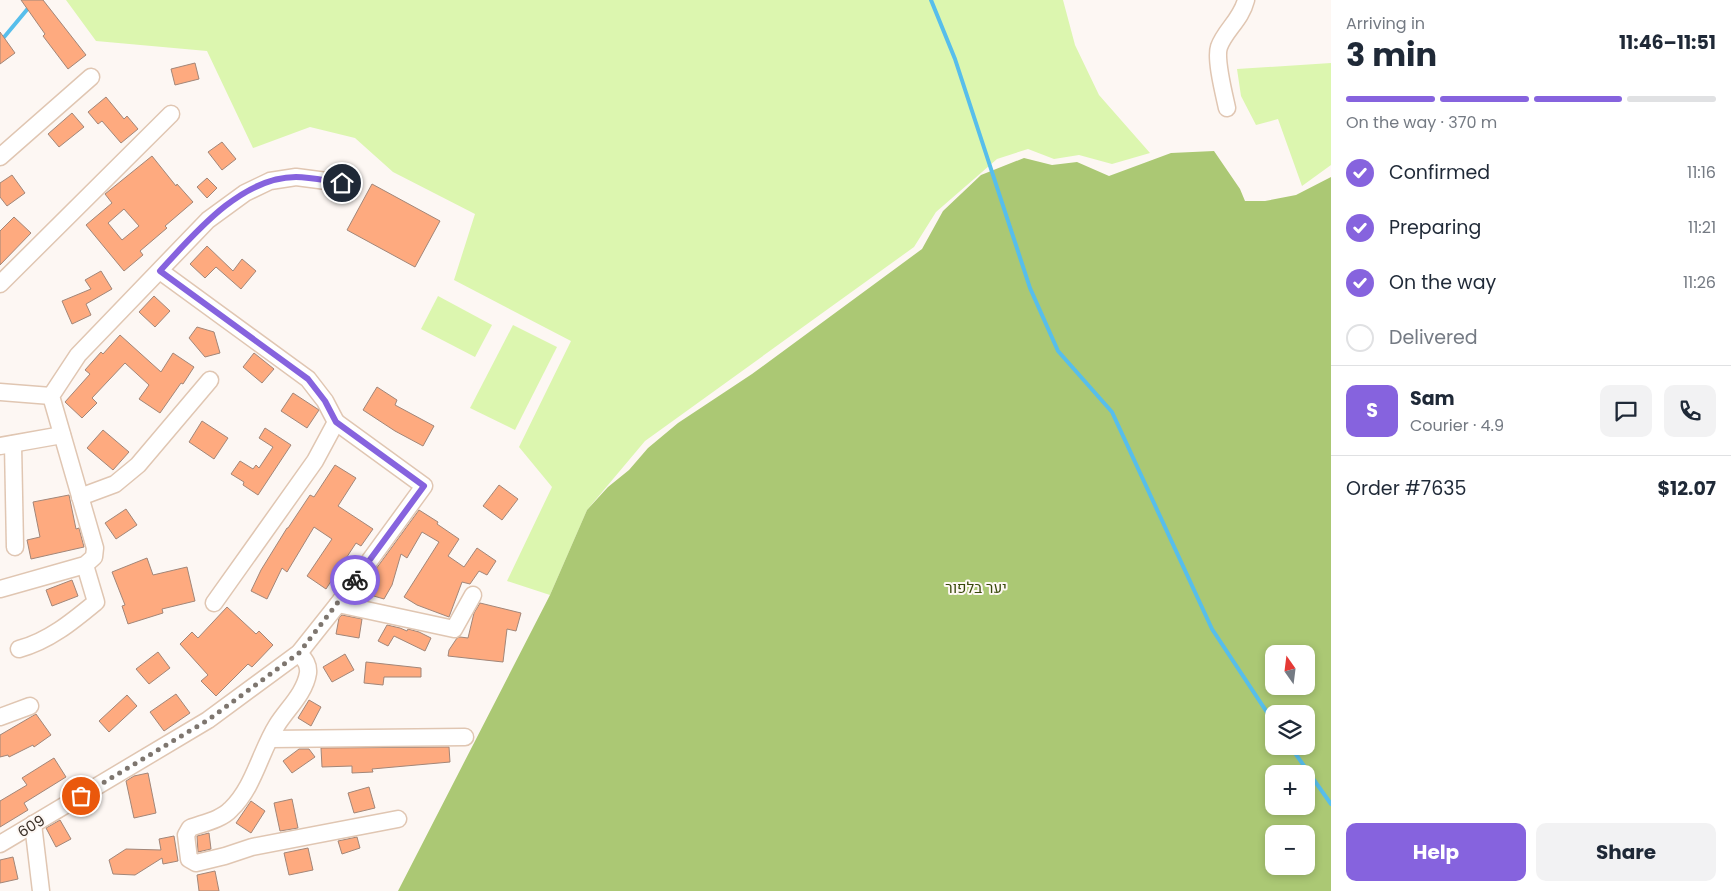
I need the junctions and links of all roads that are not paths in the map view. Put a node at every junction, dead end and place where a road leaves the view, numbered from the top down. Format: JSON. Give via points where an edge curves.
{"nodes":[{"id":1,"x":1246,"y":0,"type":"edge"},
{"id":2,"x":91,"y":77,"type":"dead end"},
{"id":3,"x":1227,"y":108,"type":"dead end"},
{"id":4,"x":171,"y":114,"type":"dead end"},
{"id":5,"x":0,"y":157,"type":"edge"},
{"id":6,"x":342,"y":183,"type":"dead end"},
{"id":7,"x":160,"y":271,"type":"junction"},
{"id":8,"x":0,"y":284,"type":"edge"},
{"id":9,"x":210,"y":380,"type":"dead end"},
{"id":10,"x":0,"y":392,"type":"edge"},
{"id":11,"x":51,"y":396,"type":"junction"},
{"id":12,"x":336,"y":422,"type":"junction"},
{"id":13,"x":62,"y":435,"type":"junction"},
{"id":14,"x":6,"y":445,"type":"edge"},
{"id":15,"x":80,"y":497,"type":"junction"},
{"id":16,"x":15,"y":547,"type":"dead end"},
{"id":17,"x":85,"y":565,"type":"junction"},
{"id":18,"x":0,"y":589,"type":"edge"},
{"id":19,"x":474,"y":595,"type":"dead end"},
{"id":20,"x":214,"y":603,"type":"dead end"},
{"id":21,"x":338,"y":604,"type":"junction"},
{"id":22,"x":19,"y":649,"type":"dead end"},
{"id":23,"x":299,"y":653,"type":"junction"},
{"id":24,"x":30,"y":706,"type":"dead end"},
{"id":25,"x":0,"y":717,"type":"edge"},
{"id":26,"x":465,"y":737,"type":"dead end"},
{"id":27,"x":270,"y":739,"type":"junction"},
{"id":28,"x":398,"y":819,"type":"dead end"},
{"id":29,"x":33,"y":824,"type":"junction"},
{"id":30,"x":0,"y":844,"type":"edge"},
{"id":31,"x":41,"y":891,"type":"edge"}],
"edges":[{"from":1,"to":3,"type":"street","via":[[1243,11],[1219,48]]},
{"from":2,"to":5,"type":"street"},
{"from":4,"to":8,"type":"street"},
{"from":6,"to":7,"type":"street","via":[[296,177],[270,181],[244,193],[208,220]]},
{"from":7,"to":11,"type":"street","via":[[78,354]]},
{"from":7,"to":12,"type":"street","via":[[308,379]]},
{"from":9,"to":15,"type":"street","via":[[138,465],[115,484]]},
{"from":10,"to":11,"type":"street"},
{"from":11,"to":13,"type":"street"},
{"from":12,"to":20,"type":"street","via":[[315,462]]},
{"from":12,"to":21,"type":"street","name":"609","via":[[424,486]]},
{"from":13,"to":14,"type":"street"},
{"from":13,"to":15,"type":"street"},
{"from":14,"to":16,"type":"street"},
{"from":15,"to":17,"type":"street","via":[[95,548],[94,557]]},
{"from":17,"to":18,"type":"street"},
{"from":17,"to":22,"type":"street","via":[[96,602],[64,627],[32,646]]},
{"from":19,"to":21,"type":"street","via":[[454,629]]},
{"from":21,"to":23,"type":"street","name":"609"},
{"from":23,"to":27,"type":"street","via":[[306,661],[308,672],[304,687]]},
{"from":23,"to":29,"type":"street","name":"609","via":[[208,720]]},
{"from":24,"to":25,"type":"street"},
{"from":26,"to":27,"type":"street"},
{"from":27,"to":28,"type":"street","via":[[242,797],[230,811],[190,828],[186,835],[189,859],[196,862],[252,847]]},
{"from":29,"to":30,"type":"street","name":"609"},
{"from":29,"to":31,"type":"street"}]}
